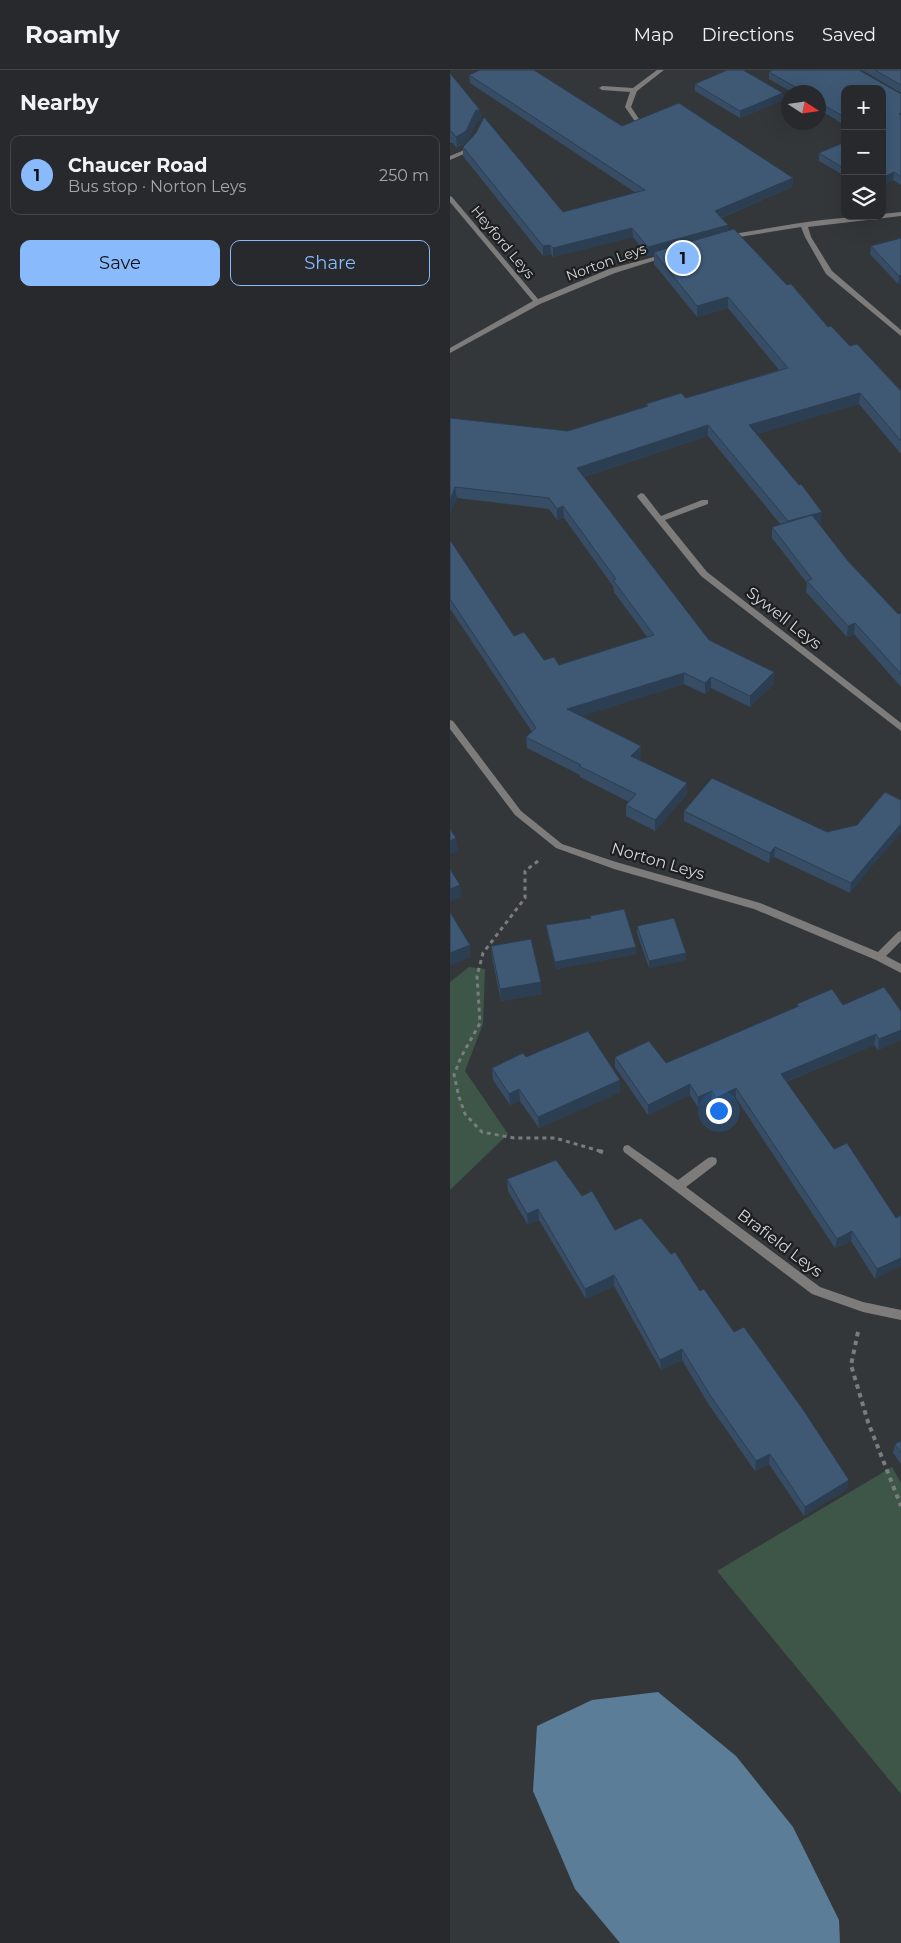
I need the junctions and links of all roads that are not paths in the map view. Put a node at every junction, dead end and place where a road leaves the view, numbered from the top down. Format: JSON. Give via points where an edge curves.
{"nodes":[{"id":1,"x":661,"y":70,"type":"edge"},
{"id":2,"x":602,"y":88,"type":"dead end"},
{"id":3,"x":634,"y":90,"type":"junction"},
{"id":4,"x":638,"y":122,"type":"edge"},
{"id":5,"x":474,"y":142,"type":"edge"},
{"id":6,"x":450,"y":158,"type":"edge"},
{"id":7,"x":450,"y":198,"type":"edge"},
{"id":8,"x":901,"y":214,"type":"edge"},
{"id":9,"x":804,"y":225,"type":"junction"},
{"id":10,"x":716,"y":240,"type":"edge"},
{"id":11,"x":674,"y":253,"type":"edge"},
{"id":12,"x":538,"y":302,"type":"junction"},
{"id":13,"x":901,"y":334,"type":"edge"},
{"id":14,"x":450,"y":351,"type":"edge"},
{"id":15,"x":640,"y":496,"type":"dead end"},
{"id":16,"x":705,"y":502,"type":"dead end"},
{"id":17,"x":660,"y":520,"type":"junction"},
{"id":18,"x":450,"y":723,"type":"edge"},
{"id":19,"x":901,"y":728,"type":"edge"},
{"id":20,"x":901,"y":935,"type":"edge"},
{"id":21,"x":879,"y":957,"type":"junction"},
{"id":22,"x":901,"y":969,"type":"edge"},
{"id":23,"x":628,"y":1149,"type":"road end"},
{"id":24,"x":712,"y":1161,"type":"dead end"},
{"id":25,"x":677,"y":1187,"type":"junction"},
{"id":26,"x":901,"y":1316,"type":"edge"}],
"edges":[{"from":1,"to":3,"type":"street"},
{"from":2,"to":3,"type":"street"},
{"from":3,"to":4,"type":"street","via":[[628,107]]},
{"from":5,"to":6,"type":"street","via":[[464,152]]},
{"from":7,"to":12,"type":"street","name":"Heyford Leys"},
{"from":8,"to":9,"type":"street"},
{"from":9,"to":10,"type":"street"},
{"from":9,"to":13,"type":"street","via":[[829,272]]},
{"from":11,"to":12,"type":"street","name":"Norton Leys","via":[[612,271]]},
{"from":12,"to":14,"type":"street","name":"Norton Leys"},
{"from":15,"to":17,"type":"street","name":"Sywell Leys"},
{"from":16,"to":17,"type":"street"},
{"from":17,"to":19,"type":"street","name":"Sywell Leys","via":[[704,574]]},
{"from":18,"to":21,"type":"street","name":"Norton Leys","via":[[518,813],[559,846],[757,906]]},
{"from":20,"to":21,"type":"street"},
{"from":21,"to":22,"type":"street","name":"Norton Leys"},
{"from":23,"to":25,"type":"street","name":"Brafield Leys"},
{"from":24,"to":25,"type":"street"},
{"from":25,"to":26,"type":"street","name":"Brafield Leys","via":[[816,1291]]}]}
